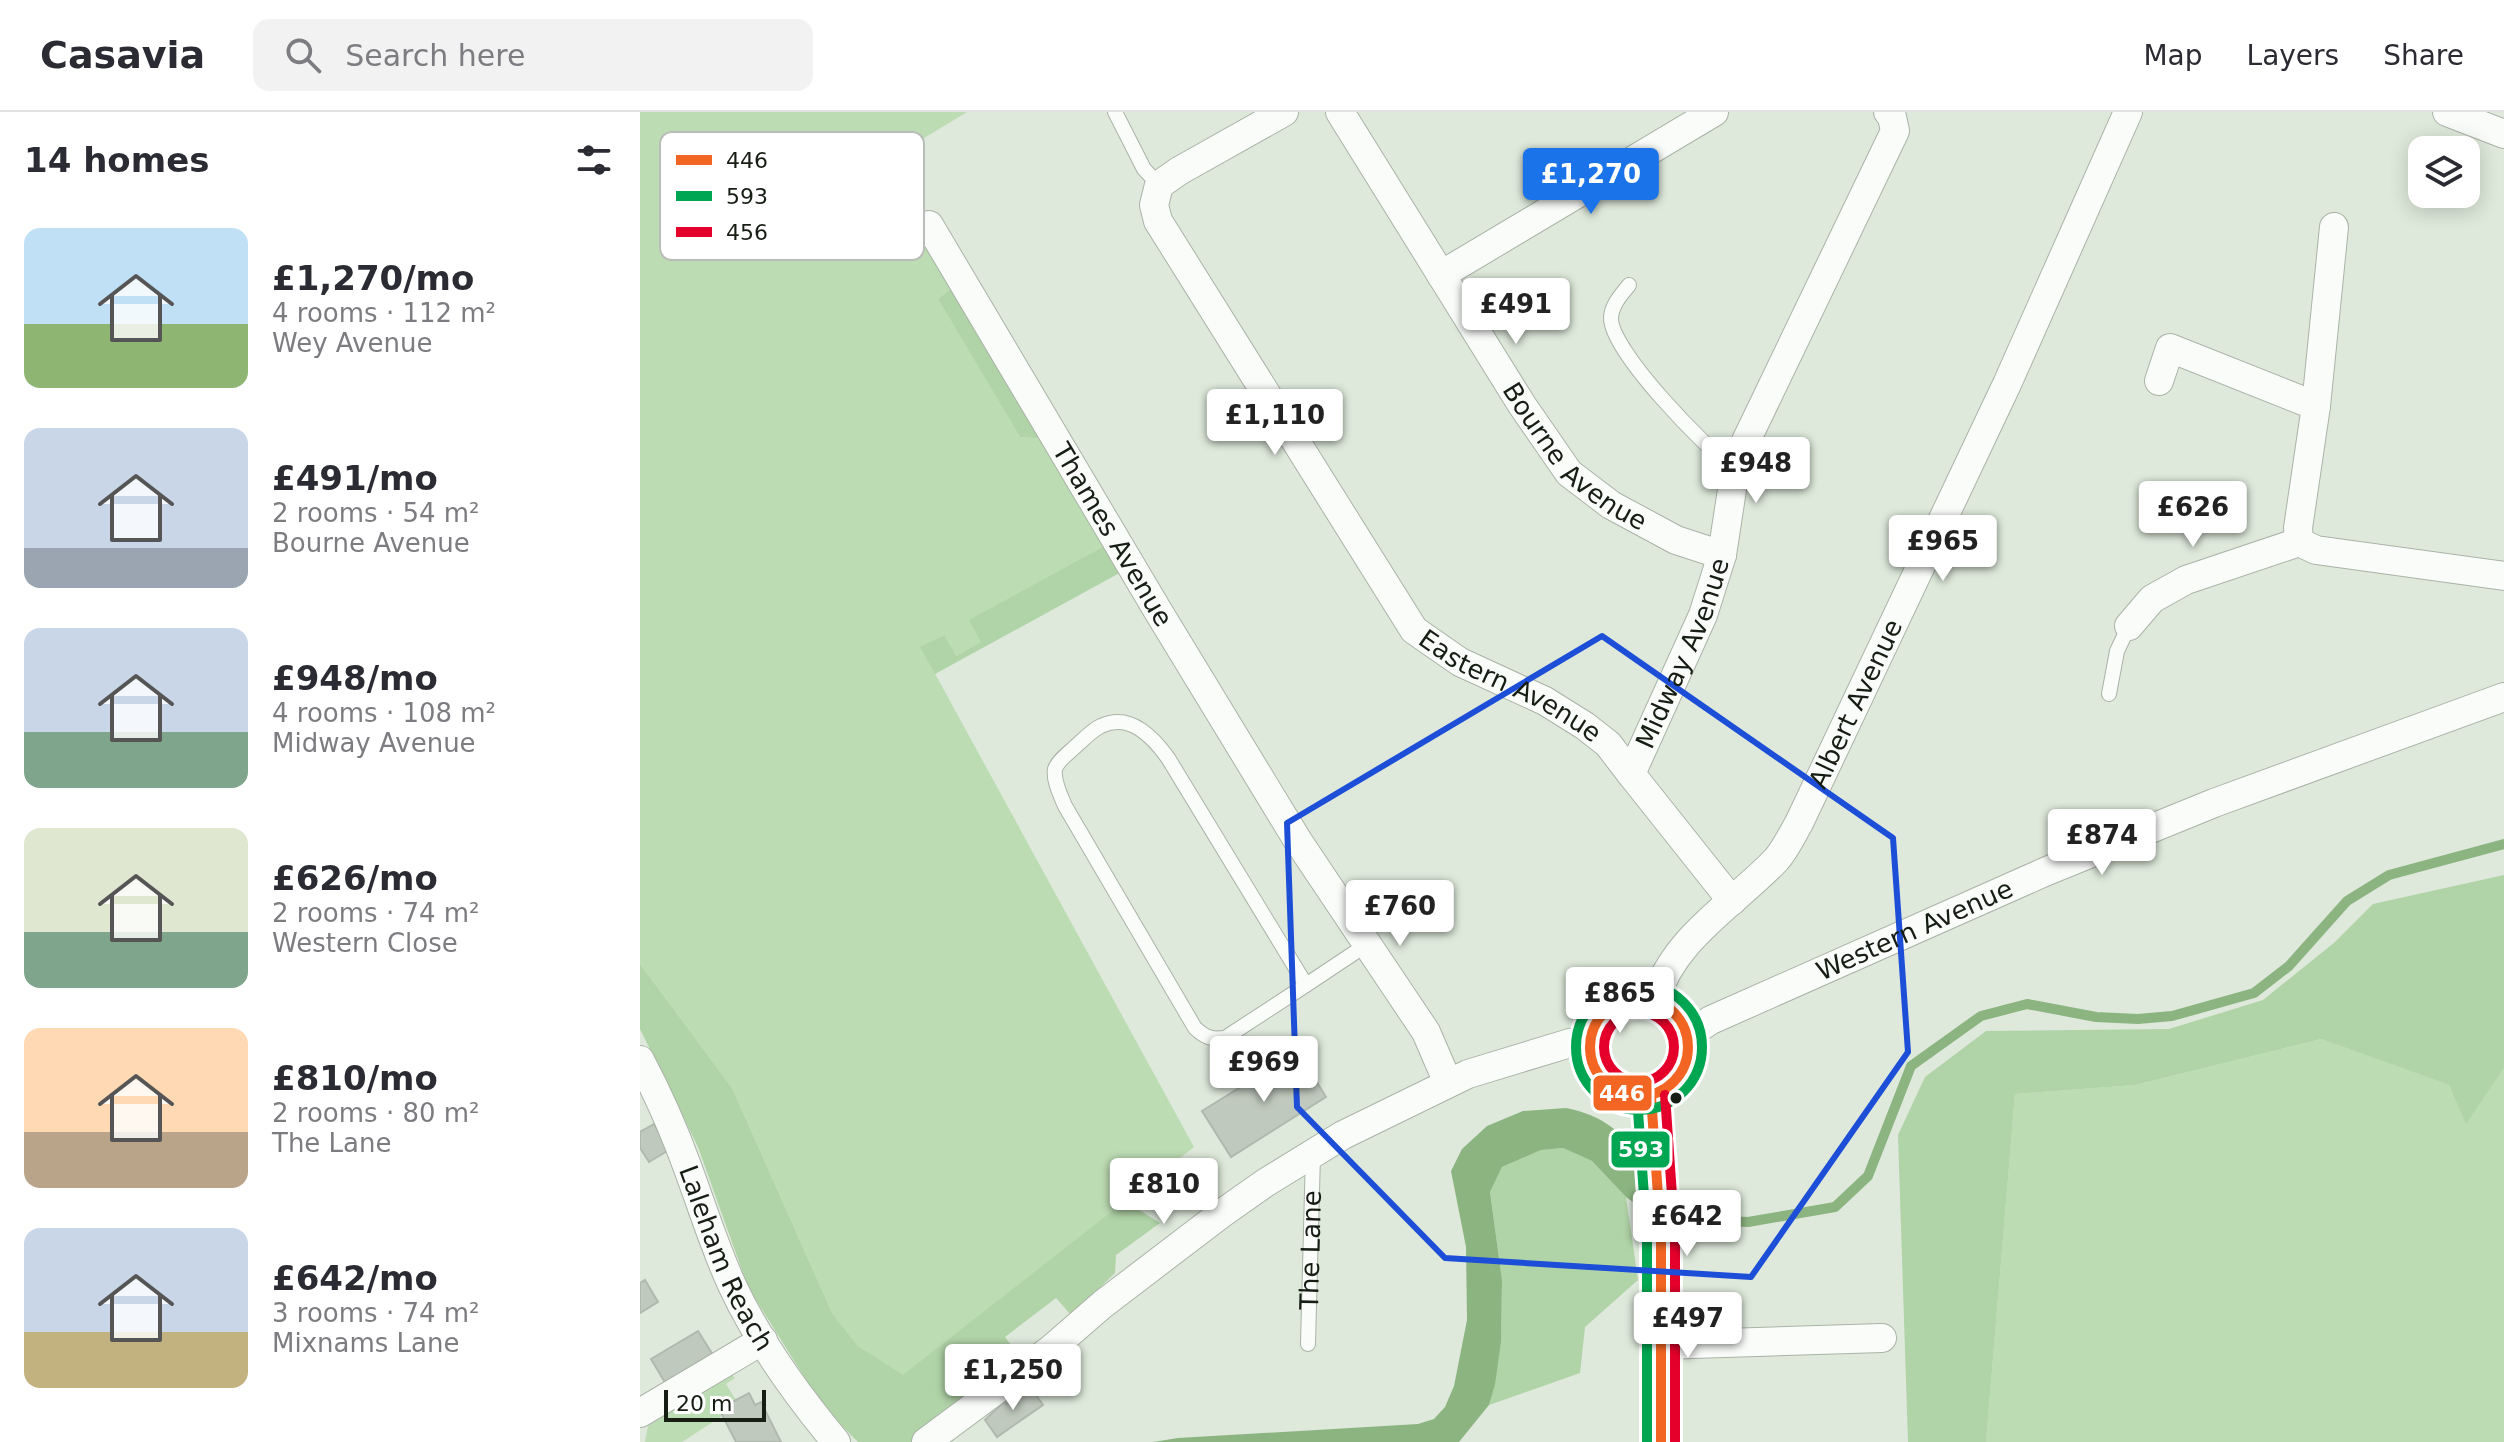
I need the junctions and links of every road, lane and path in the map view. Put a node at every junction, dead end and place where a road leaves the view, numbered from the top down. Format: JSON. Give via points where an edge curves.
{"nodes":[{"id":1,"x":1115,"y":112,"type":"edge"},
{"id":2,"x":1284,"y":112,"type":"edge"},
{"id":3,"x":1340,"y":112,"type":"edge"},
{"id":4,"x":1714,"y":112,"type":"edge"},
{"id":5,"x":2128,"y":112,"type":"edge"},
{"id":6,"x":2447,"y":112,"type":"edge"},
{"id":7,"x":1890,"y":114,"type":"edge"},
{"id":8,"x":2504,"y":134,"type":"edge"},
{"id":9,"x":1159,"y":185,"type":"junction"},
{"id":10,"x":929,"y":225,"type":"dead end"},
{"id":11,"x":2334,"y":227,"type":"dead end"},
{"id":12,"x":1441,"y":275,"type":"junction"},
{"id":13,"x":1629,"y":285,"type":"dead end"},
{"id":14,"x":2159,"y":381,"type":"dead end"},
{"id":15,"x":2316,"y":406,"type":"junction"},
{"id":16,"x":1735,"y":470,"type":"junction"},
{"id":17,"x":2299,"y":542,"type":"junction"},
{"id":18,"x":1722,"y":555,"type":"junction"},
{"id":19,"x":2504,"y":576,"type":"edge"},
{"id":20,"x":2129,"y":626,"type":"joint"},
{"id":21,"x":2109,"y":694,"type":"dead end"},
{"id":22,"x":2504,"y":697,"type":"edge"},
{"id":23,"x":1631,"y":774,"type":"junction"},
{"id":24,"x":1732,"y":901,"type":"junction"},
{"id":25,"x":1366,"y":945,"type":"junction"},
{"id":26,"x":1306,"y":985,"type":"junction"},
{"id":27,"x":1655,"y":1001,"type":"junction"},
{"id":28,"x":1688,"y":1035,"type":"junction"},
{"id":29,"x":1590,"y":1039,"type":"junction"},
{"id":30,"x":640,"y":1060,"type":"edge"},
{"id":31,"x":1448,"y":1083,"type":"junction"},
{"id":32,"x":1651,"y":1096,"type":"junction"},
{"id":33,"x":1313,"y":1154,"type":"junction"},
{"id":34,"x":1882,"y":1338,"type":"dead end"},
{"id":35,"x":763,"y":1340,"type":"junction"},
{"id":36,"x":1308,"y":1344,"type":"dead end"},
{"id":37,"x":1662,"y":1345,"type":"junction"},
{"id":38,"x":640,"y":1413,"type":"edge"},
{"id":39,"x":836,"y":1442,"type":"edge"},
{"id":40,"x":926,"y":1442,"type":"edge"},
{"id":41,"x":1661,"y":1442,"type":"edge"}],
"edges":[{"from":1,"to":9,"type":"lane","via":[[1144,169]]},
{"from":2,"to":9,"type":"street"},
{"from":3,"to":12,"type":"street","name":"Bourne Avenue"},
{"from":4,"to":12,"type":"street"},
{"from":5,"to":24,"type":"street","name":"Albert Avenue","via":[[2007,384],[1799,823],[1778,857]]},
{"from":6,"to":8,"type":"street"},
{"from":7,"to":16,"type":"street","name":"Midway Avenue","via":[[1895,131]]},
{"from":9,"to":23,"type":"street","name":"Eastern Avenue","via":[[1154,205],[1158,221],[1414,630],[1460,662],[1545,701],[1585,726],[1608,744]]},
{"from":10,"to":25,"type":"street","name":"Thames Avenue","via":[[1158,611]]},
{"from":11,"to":15,"type":"street"},
{"from":12,"to":18,"type":"street","name":"Bourne Avenue","via":[[1569,473],[1611,505],[1676,540]]},
{"from":13,"to":16,"type":"lane","via":[[1611,314],[1621,344],[1684,422]]},
{"from":14,"to":15,"type":"street","via":[[2170,348]]},
{"from":15,"to":17,"type":"street"},
{"from":16,"to":18,"type":"street","name":"Midway Avenue"},
{"from":17,"to":19,"type":"street","via":[[2316,550]]},
{"from":17,"to":20,"type":"street","via":[[2186,580],[2152,599]]},
{"from":18,"to":23,"type":"street","name":"Midway Avenue","via":[[1703,615]]},
{"from":20,"to":21,"type":"lane","via":[[2117,651]]},
{"from":22,"to":28,"type":"street","name":"Western Avenue","via":[[2214,803],[2047,871],[1711,1020]]},
{"from":23,"to":24,"type":"street","name":"Midway Avenue"},
{"from":24,"to":27,"type":"street","name":"Albert Avenue","via":[[1671,964]]},
{"from":25,"to":26,"type":"lane"},
{"from":25,"to":31,"type":"street","name":"Thames Avenue","via":[[1426,1032]]},
{"from":26,"to":26,"type":"lane","via":[[1155,740],[1139,727],[1120,722],[1101,726],[1062,759],[1055,769],[1065,806],[1195,1028],[1205,1037],[1225,1038]]},
{"from":27,"to":28,"type":"street","via":[[1679,1018]]},
{"from":27,"to":29,"type":"street","via":[[1628,999],[1610,1007]]},
{"from":28,"to":32,"type":"street","via":[[1682,1073],[1669,1088]]},
{"from":29,"to":31,"type":"street","name":"The Lane"},
{"from":29,"to":32,"type":"street","via":[[1599,1077],[1613,1090]]},
{"from":30,"to":35,"type":"street","name":"Laleham Reach","via":[[687,1164],[731,1285]]},
{"from":31,"to":33,"type":"street","name":"The Lane"},
{"from":32,"to":37,"type":"street"},
{"from":33,"to":36,"type":"lane","name":"The Lane"},
{"from":33,"to":40,"type":"street","name":"The Lane","via":[[1221,1214]]},
{"from":34,"to":37,"type":"street"},
{"from":35,"to":38,"type":"street"},
{"from":35,"to":39,"type":"street","name":"Laleham Reach"},
{"from":37,"to":41,"type":"street"}]}
